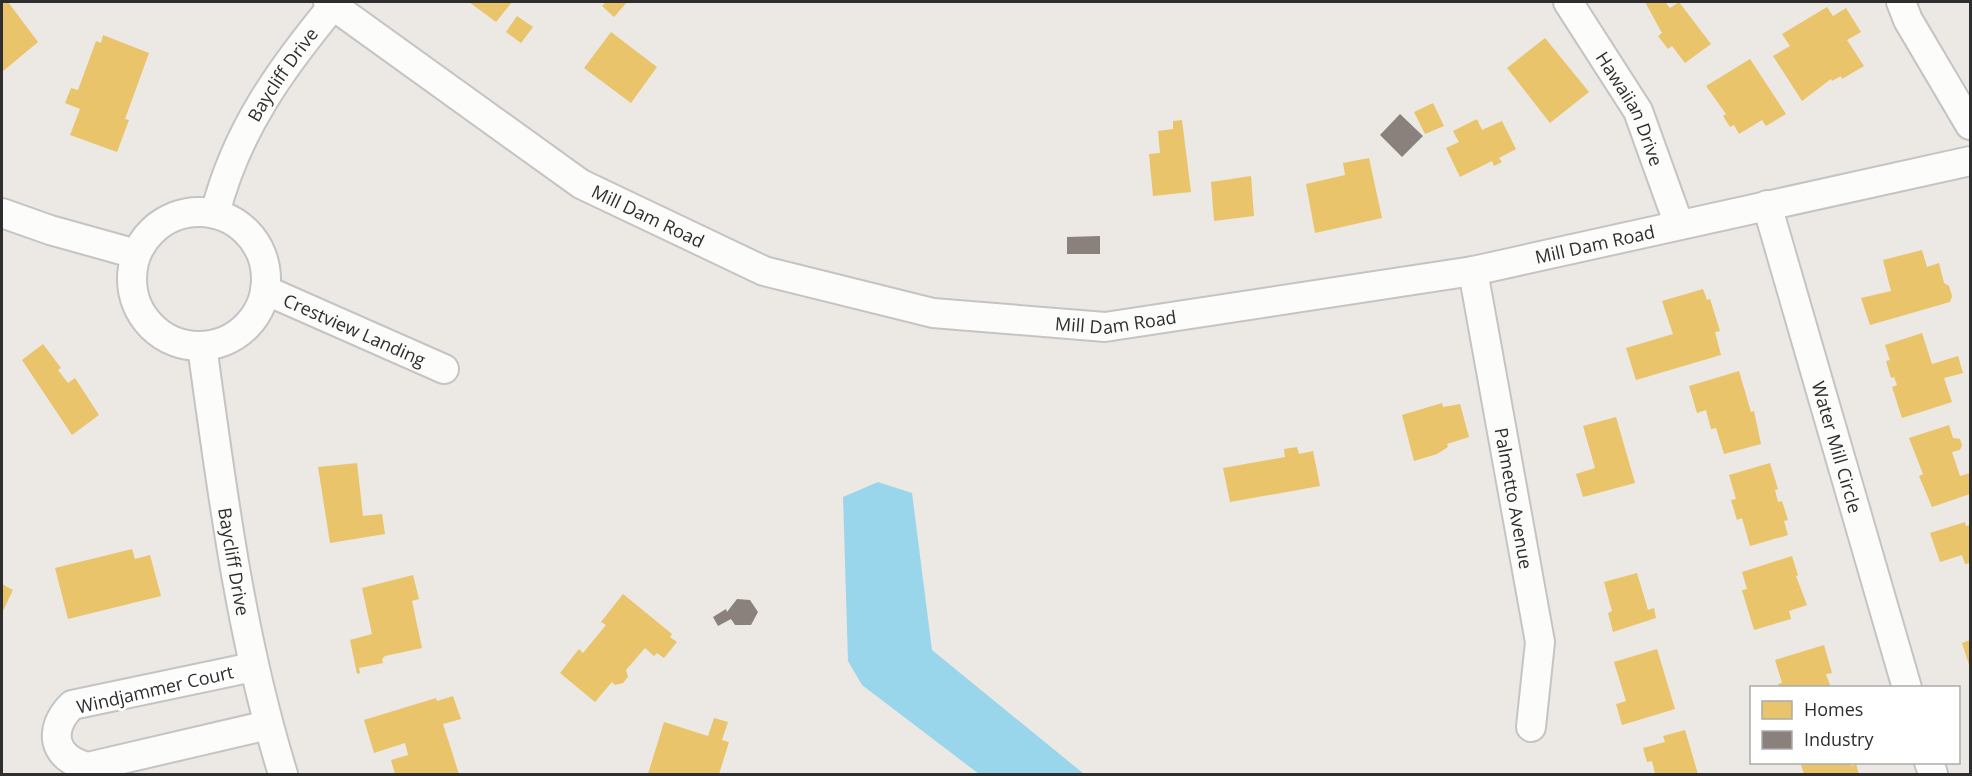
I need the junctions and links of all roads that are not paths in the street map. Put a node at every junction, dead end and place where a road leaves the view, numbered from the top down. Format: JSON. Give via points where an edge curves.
{"nodes":[{"id":1,"x":1568,"y":2,"type":"edge"},
{"id":2,"x":1901,"y":2,"type":"edge"},
{"id":3,"x":332,"y":3,"type":"edge"},
{"id":4,"x":1971,"y":125,"type":"edge"},
{"id":5,"x":1971,"y":161,"type":"edge"},
{"id":6,"x":1767,"y":205,"type":"junction"},
{"id":7,"x":2,"y":213,"type":"edge"},
{"id":8,"x":215,"y":214,"type":"junction"},
{"id":9,"x":1679,"y":225,"type":"junction"},
{"id":10,"x":136,"y":254,"type":"junction"},
{"id":11,"x":1473,"y":271,"type":"junction"},
{"id":12,"x":265,"y":290,"type":"junction"},
{"id":13,"x":201,"y":346,"type":"junction"},
{"id":14,"x":444,"y":369,"type":"dead end"},
{"id":15,"x":253,"y":667,"type":"junction"},
{"id":16,"x":1907,"y":686,"type":"edge"},
{"id":17,"x":268,"y":726,"type":"junction"},
{"id":18,"x":1531,"y":727,"type":"dead end"},
{"id":19,"x":283,"y":774,"type":"edge"}],
"edges":[{"from":1,"to":9,"type":"street","name":"Hawaiian Drive","via":[[1638,111]]},
{"from":2,"to":4,"type":"street"},
{"from":3,"to":8,"type":"street","name":"Baycliff Drive","via":[[245,129],[224,177]]},
{"from":3,"to":11,"type":"street","name":"Mill Dam Road","via":[[581,184],[764,271],[933,313],[1105,327]]},
{"from":5,"to":6,"type":"street","name":"Mill Dam Road"},
{"from":6,"to":9,"type":"street","name":"Mill Dam Road"},
{"from":6,"to":16,"type":"street","name":"Water Mill Circle"},
{"from":7,"to":10,"type":"street"},
{"from":8,"to":10,"type":"street","via":[[177,215],[146,237]]},
{"from":8,"to":12,"type":"street","via":[[231,219],[255,242],[263,257]]},
{"from":9,"to":11,"type":"street","name":"Mill Dam Road"},
{"from":10,"to":13,"type":"street","via":[[131,272],[132,291],[144,317],[165,337]]},
{"from":11,"to":18,"type":"street","name":"Palmetto Avenue","via":[[1540,642]]},
{"from":12,"to":13,"type":"street","via":[[260,307],[236,334]]},
{"from":12,"to":14,"type":"street","name":"Crestview Landing"},
{"from":13,"to":15,"type":"street","name":"Baycliff Drive"},
{"from":15,"to":17,"type":"street","name":"Baycliff Drive"},
{"from":15,"to":17,"type":"street","name":"Windjammer Court","via":[[72,705],[57,726],[57,742],[63,755],[74,764],[88,767]]},
{"from":17,"to":19,"type":"street","name":"Baycliff Drive"}]}
